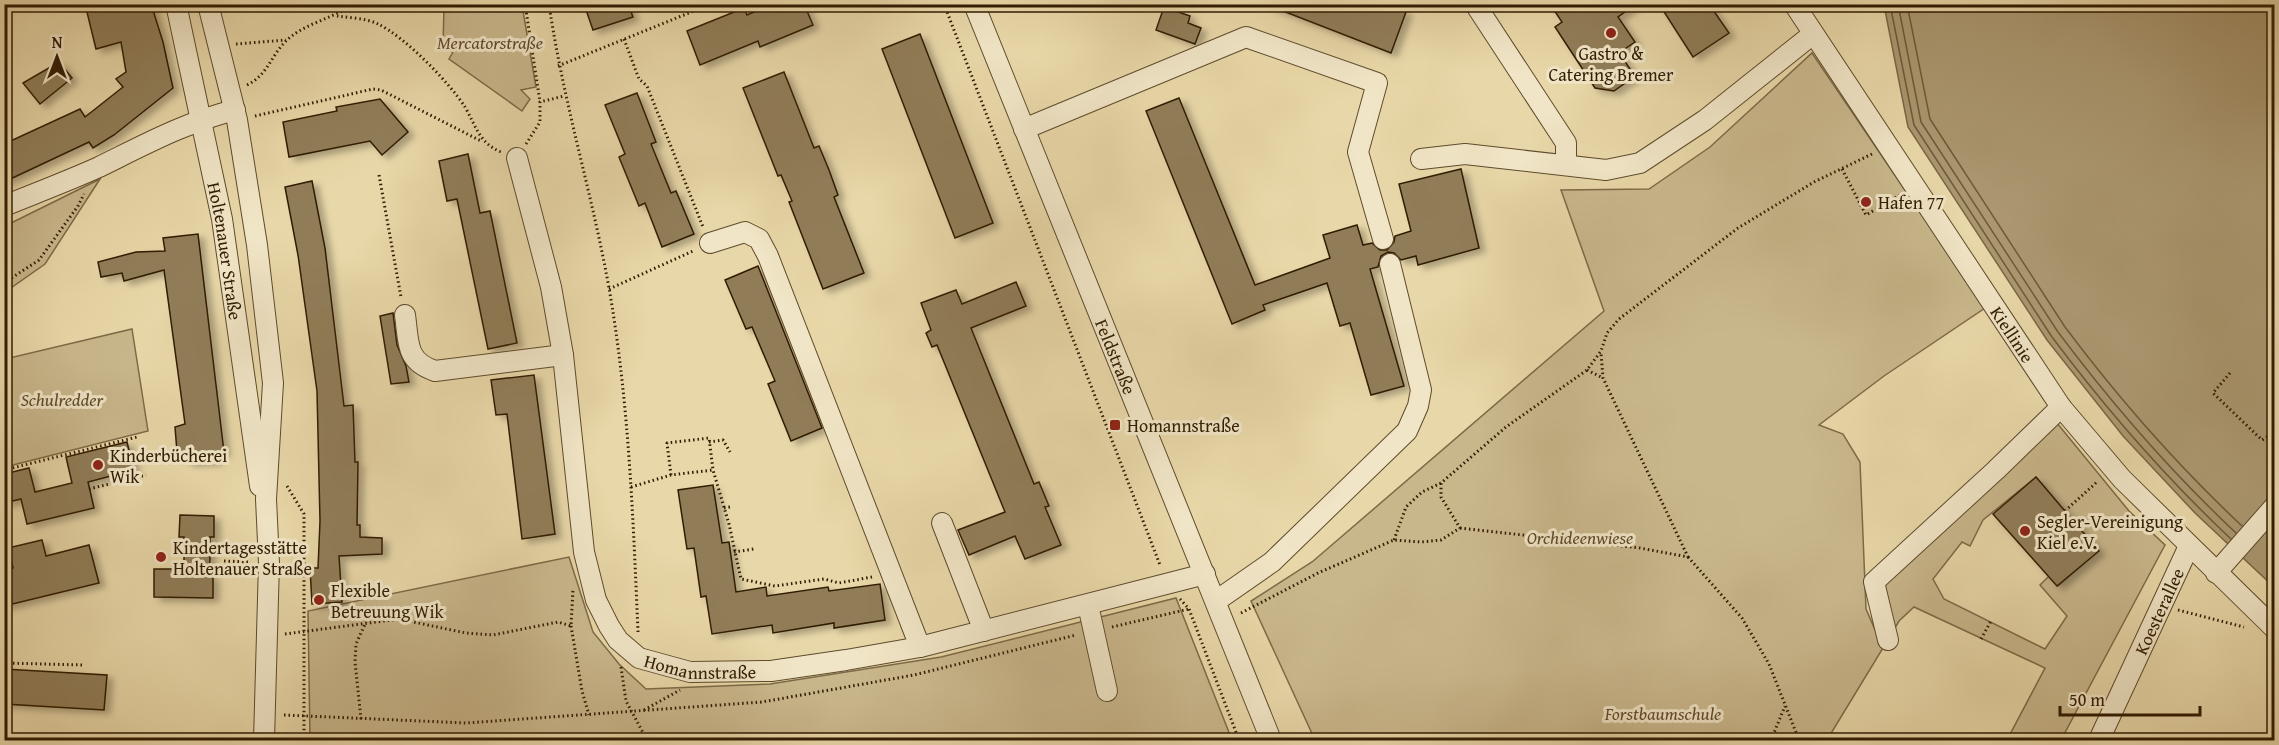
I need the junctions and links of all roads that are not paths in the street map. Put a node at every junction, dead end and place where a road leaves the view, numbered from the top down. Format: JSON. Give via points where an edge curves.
{"nodes":[{"id":1,"x":176,"y":4,"type":"edge"},
{"id":2,"x":208,"y":4,"type":"edge"},
{"id":3,"x":974,"y":4,"type":"edge"},
{"id":4,"x":1475,"y":4,"type":"edge"},
{"id":5,"x":1794,"y":4,"type":"edge"},
{"id":6,"x":1813,"y":34,"type":"junction"},
{"id":7,"x":236,"y":115,"type":"junction"},
{"id":8,"x":201,"y":118,"type":"junction"},
{"id":9,"x":1024,"y":129,"type":"junction"},
{"id":10,"x":517,"y":158,"type":"road end"},
{"id":11,"x":1421,"y":159,"type":"dead end"},
{"id":12,"x":1566,"y":164,"type":"junction"},
{"id":13,"x":4,"y":206,"type":"edge"},
{"id":14,"x":1383,"y":239,"type":"dead end"},
{"id":15,"x":710,"y":243,"type":"road end"},
{"id":16,"x":1390,"y":264,"type":"dead end"},
{"id":17,"x":405,"y":315,"type":"road end"},
{"id":18,"x":563,"y":355,"type":"junction"},
{"id":19,"x":2061,"y":407,"type":"junction"},
{"id":20,"x":266,"y":499,"type":"junction"},
{"id":21,"x":2274,"y":507,"type":"edge"},
{"id":22,"x":942,"y":523,"type":"dead end"},
{"id":23,"x":2189,"y":546,"type":"junction"},
{"id":24,"x":2216,"y":573,"type":"junction"},
{"id":25,"x":1204,"y":574,"type":"junction"},
{"id":26,"x":1216,"y":601,"type":"junction"},
{"id":27,"x":1088,"y":605,"type":"junction"},
{"id":28,"x":2274,"y":628,"type":"edge"},
{"id":29,"x":984,"y":631,"type":"junction"},
{"id":30,"x":1888,"y":640,"type":"dead end"},
{"id":31,"x":920,"y":647,"type":"junction"},
{"id":32,"x":1107,"y":691,"type":"dead end"},
{"id":33,"x":264,"y":741,"type":"edge"},
{"id":34,"x":1271,"y":741,"type":"edge"},
{"id":35,"x":2099,"y":741,"type":"edge"}],
"edges":[{"from":1,"to":8,"type":"street","name":"Holtenauer Straße"},
{"from":2,"to":7,"type":"street","name":"Holtenauer Straße"},
{"from":3,"to":9,"type":"street","name":"Feldstraße"},
{"from":4,"to":12,"type":"street","via":[[1566,143]]},
{"from":5,"to":6,"type":"street","name":"Kiellinie"},
{"from":6,"to":12,"type":"street","via":[[1705,120],[1640,164],[1606,170]]},
{"from":6,"to":19,"type":"street","name":"Kiellinie"},
{"from":7,"to":8,"type":"street"},
{"from":7,"to":20,"type":"street","name":"Holtenauer Straße","via":[[257,245],[273,383]]},
{"from":8,"to":13,"type":"street"},
{"from":8,"to":20,"type":"street","name":"Holtenauer Straße","via":[[222,219],[260,486]]},
{"from":9,"to":14,"type":"street","via":[[1246,37],[1377,83],[1358,152]]},
{"from":9,"to":25,"type":"street","name":"Feldstraße"},
{"from":10,"to":18,"type":"street","name":"Homannstraße","via":[[551,287]]},
{"from":11,"to":12,"type":"street","via":[[1465,154]]},
{"from":15,"to":31,"type":"street","via":[[745,232],[759,239],[768,256]]},
{"from":16,"to":26,"type":"street","via":[[1421,390],[1407,431],[1272,562]]},
{"from":17,"to":18,"type":"street","via":[[411,354],[421,366],[435,371]]},
{"from":18,"to":31,"type":"street","name":"Homannstraße","via":[[584,552],[596,600],[618,640],[639,658],[690,672],[771,670]]},
{"from":19,"to":23,"type":"street","name":"Kiellinie","via":[[2122,479]]},
{"from":19,"to":30,"type":"street","via":[[1874,582]]},
{"from":20,"to":33,"type":"street","name":"Holtenauer Straße","via":[[269,563]]},
{"from":21,"to":24,"type":"street"},
{"from":22,"to":29,"type":"street"},
{"from":23,"to":24,"type":"street","name":"Kiellinie"},
{"from":23,"to":35,"type":"street","name":"Koesterallee"},
{"from":24,"to":28,"type":"street","name":"Kiellinie"},
{"from":25,"to":26,"type":"street","name":"Feldstraße"},
{"from":25,"to":27,"type":"street","name":"Homannstraße"},
{"from":26,"to":34,"type":"street","name":"Feldstraße"},
{"from":27,"to":29,"type":"street","name":"Homannstraße"},
{"from":27,"to":32,"type":"street"},
{"from":29,"to":31,"type":"street","name":"Homannstraße"}]}
